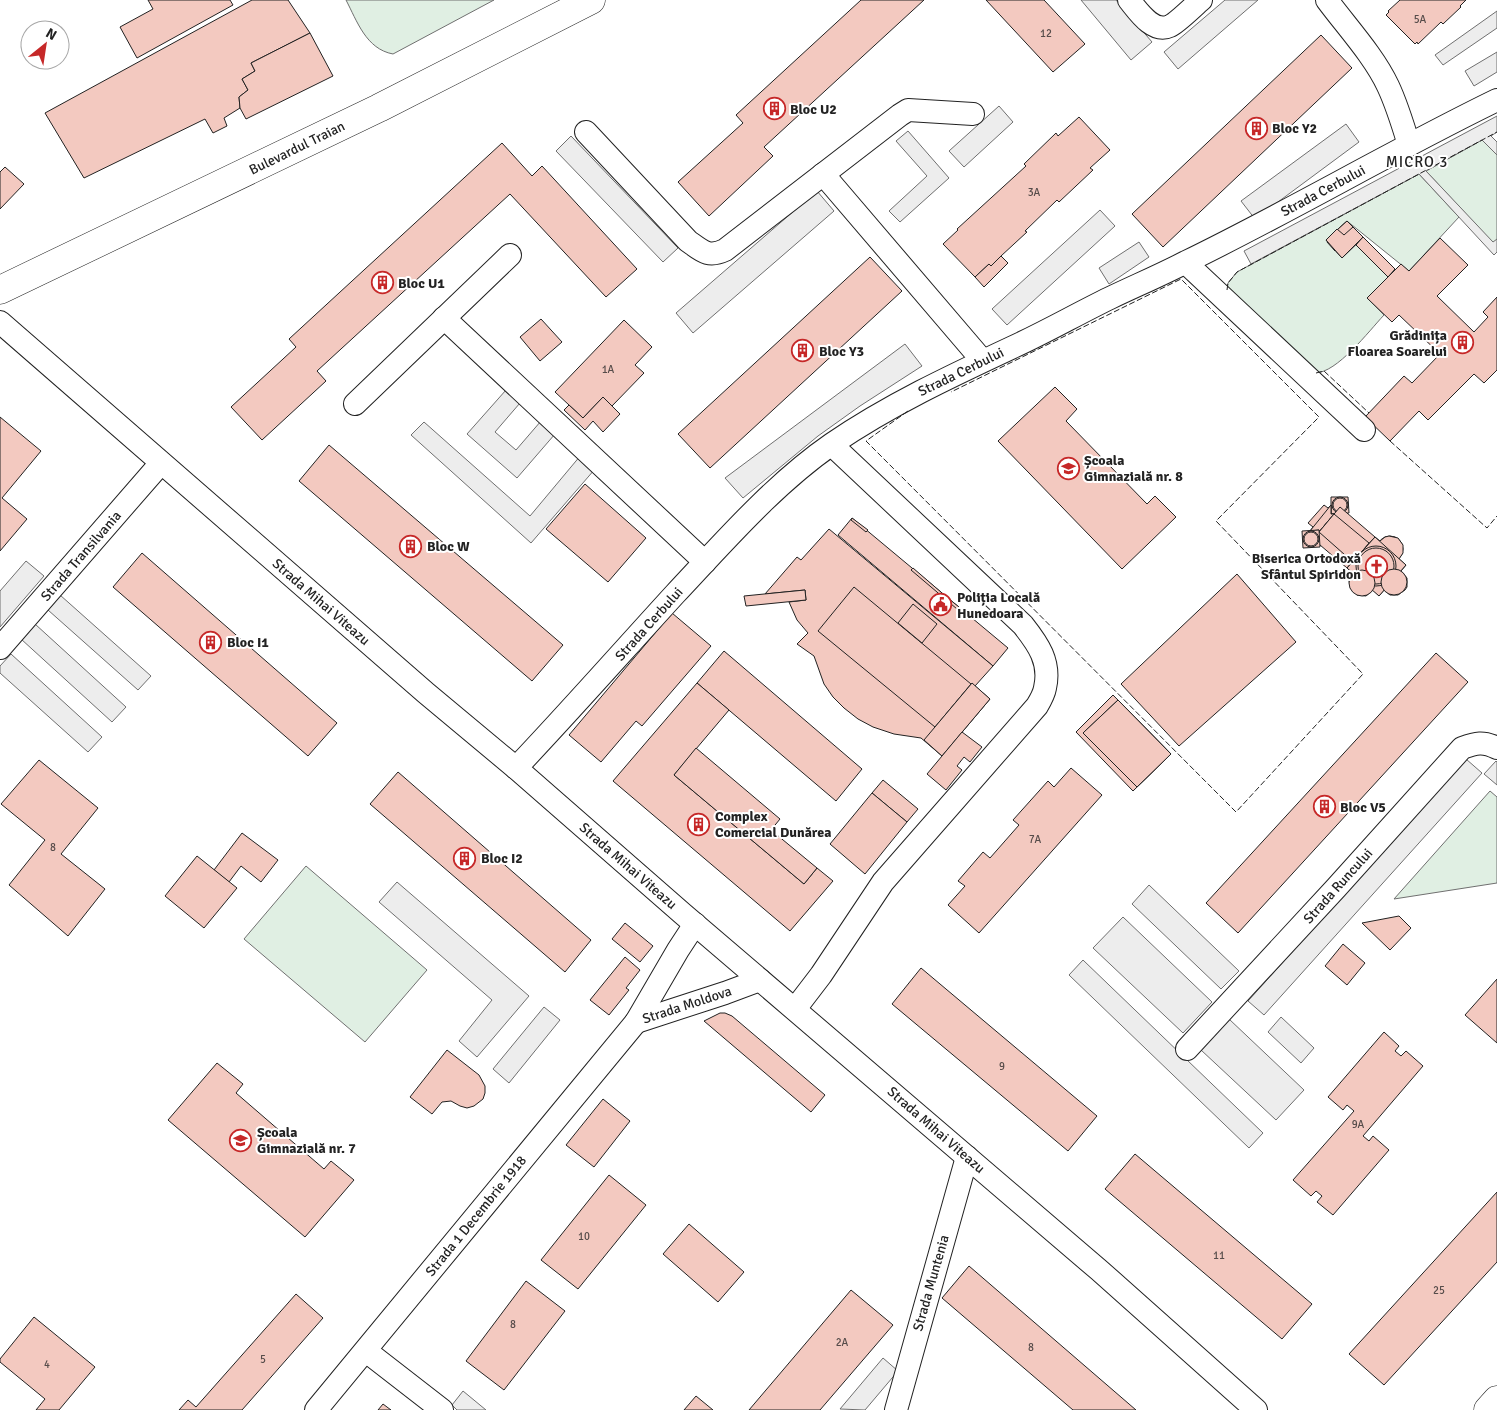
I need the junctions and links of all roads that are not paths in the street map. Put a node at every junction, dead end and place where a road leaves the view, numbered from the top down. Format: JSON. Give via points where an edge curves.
{"nodes":[{"id":1,"x":591,"y":0,"type":"edge"},
{"id":2,"x":1129,"y":0,"type":"edge"},
{"id":3,"x":1201,"y":0,"type":"edge"},
{"id":4,"x":1327,"y":0,"type":"edge"},
{"id":5,"x":1497,"y":100,"type":"edge"},
{"id":6,"x":973,"y":114,"type":"dead end"},
{"id":7,"x":586,"y":132,"type":"dead end"},
{"id":8,"x":1409,"y":145,"type":"junction"},
{"id":9,"x":823,"y":174,"type":"junction"},
{"id":10,"x":510,"y":256,"type":"dead end"},
{"id":11,"x":1186,"y":263,"type":"junction"},
{"id":12,"x":0,"y":290,"type":"edge"},
{"id":13,"x":444,"y":318,"type":"junction"},
{"id":14,"x":0,"y":322,"type":"edge"},
{"id":15,"x":982,"y":360,"type":"junction"},
{"id":16,"x":355,"y":404,"type":"dead end"},
{"id":17,"x":1364,"y":430,"type":"dead end"},
{"id":18,"x":832,"y":445,"type":"junction"},
{"id":19,"x":162,"y":463,"type":"junction"},
{"id":20,"x":705,"y":562,"type":"junction"},
{"id":21,"x":0,"y":648,"type":"edge"},
{"id":22,"x":1497,"y":748,"type":"edge"},
{"id":23,"x":516,"y":768,"type":"junction"},
{"id":24,"x":695,"y":924,"type":"junction"},
{"id":25,"x":760,"y":980,"type":"junction"},
{"id":26,"x":795,"y":1010,"type":"junction"},
{"id":27,"x":636,"y":1022,"type":"junction"},
{"id":28,"x":1187,"y":1049,"type":"dead end"},
{"id":29,"x":967,"y":1157,"type":"junction"},
{"id":30,"x":366,"y":1351,"type":"junction"},
{"id":31,"x":1497,"y":1400,"type":"edge"},
{"id":32,"x":316,"y":1410,"type":"edge"},
{"id":33,"x":442,"y":1410,"type":"edge"},
{"id":34,"x":896,"y":1410,"type":"edge"},
{"id":35,"x":1256,"y":1410,"type":"edge"},
{"id":36,"x":1488,"y":1410,"type":"edge"}],
"edges":[{"from":1,"to":12,"type":"main road","name":"Bulevardul Traian","via":[[379,108]]},
{"from":2,"to":3,"type":"street","via":[[1146,20],[1162,28],[1170,26]]},
{"from":4,"to":8,"type":"street","via":[[1378,68],[1396,106]]},
{"from":5,"to":8,"type":"street","name":"Strada Cerbului"},
{"from":6,"to":9,"type":"street","via":[[908,110]]},
{"from":7,"to":9,"type":"street","via":[[688,241],[709,254],[725,250]]},
{"from":8,"to":11,"type":"street","name":"Strada Cerbului"},
{"from":9,"to":15,"type":"street"},
{"from":10,"to":13,"type":"street"},
{"from":11,"to":15,"type":"street","name":"Strada Cerbului"},
{"from":11,"to":17,"type":"street"},
{"from":13,"to":16,"type":"street"},
{"from":13,"to":20,"type":"street"},
{"from":14,"to":19,"type":"street","name":"Strada Mihai Viteazu"},
{"from":15,"to":18,"type":"street","name":"Strada Cerbului","via":[[923,390]]},
{"from":18,"to":20,"type":"street","name":"Strada Cerbului","via":[[769,496]]},
{"from":18,"to":26,"type":"street","via":[[1023,626],[1044,654],[1046,688],[1037,706],[883,882]]},
{"from":19,"to":21,"type":"street","name":"Strada Transilvania"},
{"from":19,"to":23,"type":"street","name":"Strada Mihai Viteazu"},
{"from":20,"to":23,"type":"street","name":"Strada Cerbului"},
{"from":22,"to":28,"type":"street","name":"Strada Runcului","via":[[1488,743],[1474,743],[1462,748]]},
{"from":23,"to":24,"type":"street","name":"Strada Mihai Viteazu"},
{"from":24,"to":25,"type":"street","name":"Strada Mihai Viteazu"},
{"from":24,"to":27,"type":"street","name":"Strada Moldova"},
{"from":25,"to":26,"type":"street","name":"Strada Mihai Viteazu"},
{"from":25,"to":27,"type":"street","name":"Strada Moldova"},
{"from":26,"to":29,"type":"street","name":"Strada Mihai Viteazu"},
{"from":27,"to":30,"type":"street","name":"Strada 1 Decembrie 1918"},
{"from":29,"to":34,"type":"street","name":"Strada Muntenia"},
{"from":29,"to":35,"type":"street","name":"Strada Mihai Viteazu"},
{"from":30,"to":32,"type":"street","name":"Strada 1 Decembrie 1918"},
{"from":30,"to":33,"type":"street"},
{"from":31,"to":36,"type":"main road"}]}
